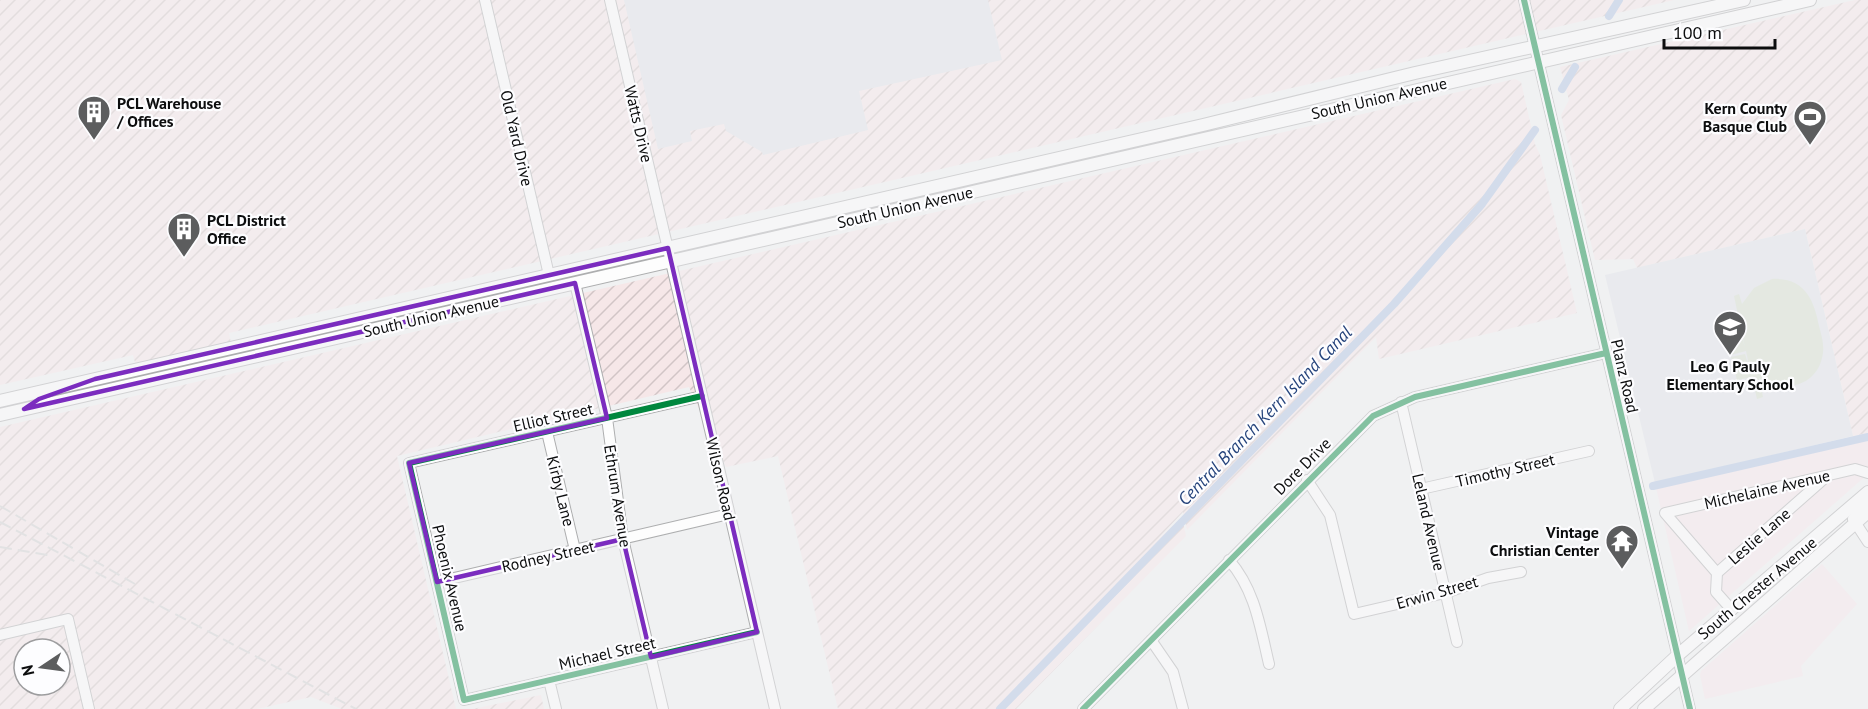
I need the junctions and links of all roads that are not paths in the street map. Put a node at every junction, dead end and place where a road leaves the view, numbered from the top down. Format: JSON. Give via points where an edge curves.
{"nodes":[{"id":1,"x":485,"y":0,"type":"edge"},
{"id":2,"x":610,"y":0,"type":"edge"},
{"id":3,"x":1524,"y":0,"type":"edge"},
{"id":4,"x":1744,"y":0,"type":"edge"},
{"id":5,"x":1810,"y":0,"type":"edge"},
{"id":6,"x":1535,"y":48,"type":"junction"},
{"id":7,"x":1538,"y":62,"type":"junction"},
{"id":8,"x":1312,"y":99,"type":"junction"},
{"id":9,"x":1316,"y":113,"type":"junction"},
{"id":10,"x":1203,"y":125,"type":"junction"},
{"id":11,"x":1101,"y":148,"type":"junction"},
{"id":12,"x":1132,"y":155,"type":"junction"},
{"id":13,"x":1038,"y":176,"type":"junction"},
{"id":14,"x":890,"y":197,"type":"junction"},
{"id":15,"x":892,"y":210,"type":"junction"},
{"id":16,"x":668,"y":248,"type":"junction"},
{"id":17,"x":670,"y":261,"type":"junction"},
{"id":18,"x":549,"y":275,"type":"junction"},
{"id":19,"x":575,"y":283,"type":"junction"},
{"id":20,"x":399,"y":310,"type":"junction"},
{"id":21,"x":321,"y":327,"type":"junction"},
{"id":22,"x":329,"y":339,"type":"junction"},
{"id":23,"x":247,"y":344,"type":"junction"},
{"id":24,"x":265,"y":353,"type":"junction"},
{"id":25,"x":1606,"y":354,"type":"junction"},
{"id":26,"x":177,"y":360,"type":"junction"},
{"id":27,"x":199,"y":369,"type":"junction"},
{"id":28,"x":95,"y":379,"type":"junction"},
{"id":29,"x":111,"y":389,"type":"junction"},
{"id":30,"x":702,"y":396,"type":"junction"},
{"id":31,"x":1401,"y":402,"type":"junction"},
{"id":32,"x":2,"y":403,"type":"edge"},
{"id":33,"x":24,"y":409,"type":"junction"},
{"id":34,"x":0,"y":415,"type":"edge"},
{"id":35,"x":607,"y":418,"type":"junction"},
{"id":36,"x":547,"y":432,"type":"junction"},
{"id":37,"x":1588,"y":451,"type":"dead end"},
{"id":38,"x":409,"y":463,"type":"joint"},
{"id":39,"x":1868,"y":473,"type":"edge"},
{"id":40,"x":1828,"y":475,"type":"junction"},
{"id":41,"x":1307,"y":480,"type":"junction"},
{"id":42,"x":1421,"y":489,"type":"junction"},
{"id":43,"x":1868,"y":492,"type":"edge"},
{"id":44,"x":1868,"y":501,"type":"edge"},
{"id":45,"x":1868,"y":512,"type":"edge"},
{"id":46,"x":729,"y":514,"type":"junction"},
{"id":47,"x":1854,"y":524,"type":"junction"},
{"id":48,"x":623,"y":538,"type":"junction"},
{"id":49,"x":1868,"y":542,"type":"edge"},
{"id":50,"x":575,"y":550,"type":"junction"},
{"id":51,"x":1229,"y":560,"type":"junction"},
{"id":52,"x":1521,"y":572,"type":"dead end"},
{"id":53,"x":1717,"y":573,"type":"junction"},
{"id":54,"x":437,"y":582,"type":"junction"},
{"id":55,"x":1445,"y":593,"type":"junction"},
{"id":56,"x":1732,"y":610,"type":"junction"},
{"id":57,"x":757,"y":632,"type":"junction"},
{"id":58,"x":0,"y":635,"type":"edge"},
{"id":59,"x":1150,"y":640,"type":"junction"},
{"id":60,"x":1456,"y":642,"type":"dead end"},
{"id":61,"x":1678,"y":655,"type":"junction"},
{"id":62,"x":651,"y":657,"type":"junction"},
{"id":63,"x":1269,"y":664,"type":"dead end"},
{"id":64,"x":1683,"y":675,"type":"junction"},
{"id":65,"x":549,"y":680,"type":"junction"},
{"id":66,"x":464,"y":700,"type":"joint"},
{"id":67,"x":89,"y":709,"type":"edge"},
{"id":68,"x":556,"y":709,"type":"edge"},
{"id":69,"x":663,"y":709,"type":"edge"},
{"id":70,"x":774,"y":709,"type":"edge"},
{"id":71,"x":1083,"y":709,"type":"edge"},
{"id":72,"x":1183,"y":709,"type":"edge"},
{"id":73,"x":1620,"y":709,"type":"edge"},
{"id":74,"x":1644,"y":709,"type":"edge"},
{"id":75,"x":1690,"y":709,"type":"edge"}],
"edges":[{"from":1,"to":18,"type":"street","name":"Old Yard Drive"},
{"from":2,"to":16,"type":"street","name":"Watts Drive"},
{"from":3,"to":6,"type":"street","name":"Planz Road"},
{"from":4,"to":6,"type":"main road","name":"South Union Avenue"},
{"from":5,"to":7,"type":"main road","name":"South Union Avenue"},
{"from":6,"to":7,"type":"street","name":"Planz Road"},
{"from":6,"to":8,"type":"main road","name":"South Union Avenue"},
{"from":7,"to":9,"type":"main road","name":"South Union Avenue"},
{"from":7,"to":25,"type":"street","name":"Planz Road"},
{"from":8,"to":9,"type":"main road"},
{"from":8,"to":10,"type":"main road","name":"South Union Avenue"},
{"from":9,"to":12,"type":"main road","name":"South Union Avenue"},
{"from":10,"to":11,"type":"main road","name":"South Union Avenue"},
{"from":10,"to":12,"type":"main road","via":[[1194,133],[1148,144]]},
{"from":11,"to":13,"type":"main road","via":[[1095,156],[1043,168]]},
{"from":11,"to":14,"type":"main road","name":"South Union Avenue"},
{"from":12,"to":13,"type":"main road","name":"South Union Avenue"},
{"from":13,"to":15,"type":"main road","name":"South Union Avenue"},
{"from":14,"to":15,"type":"main road"},
{"from":14,"to":16,"type":"main road","name":"South Union Avenue"},
{"from":15,"to":17,"type":"main road","name":"South Union Avenue"},
{"from":16,"to":17,"type":"street","name":"Wilson Road"},
{"from":16,"to":18,"type":"main road","name":"South Union Avenue"},
{"from":17,"to":19,"type":"main road","name":"South Union Avenue"},
{"from":17,"to":30,"type":"street","name":"Wilson Road"},
{"from":18,"to":20,"type":"main road","name":"South Union Avenue"},
{"from":19,"to":22,"type":"main road","name":"South Union Avenue"},
{"from":19,"to":35,"type":"street","name":"Ethrum Avenue"},
{"from":20,"to":21,"type":"main road","name":"South Union Avenue"},
{"from":20,"to":22,"type":"main road","via":[[390,318],[335,332]]},
{"from":21,"to":23,"type":"main road","name":"South Union Avenue"},
{"from":21,"to":24,"type":"main road","via":[[318,335],[272,346]]},
{"from":22,"to":24,"type":"main road","name":"South Union Avenue"},
{"from":23,"to":26,"type":"main road","name":"South Union Avenue"},
{"from":23,"to":27,"type":"main road","via":[[205,362]]},
{"from":24,"to":27,"type":"main road","name":"South Union Avenue"},
{"from":25,"to":31,"type":"street","name":"Dore Drive"},
{"from":25,"to":61,"type":"street","name":"Planz Road"},
{"from":26,"to":28,"type":"main road","name":"South Union Avenue"},
{"from":26,"to":29,"type":"main road","via":[[163,371],[116,382]]},
{"from":27,"to":29,"type":"main road","name":"South Union Avenue"},
{"from":28,"to":32,"type":"main road","name":"South Union Avenue"},
{"from":28,"to":33,"type":"main road","via":[[80,388],[39,399]]},
{"from":29,"to":33,"type":"main road","name":"South Union Avenue"},
{"from":30,"to":35,"type":"street","name":"Elliot Street"},
{"from":30,"to":46,"type":"street","name":"Wilson Road"},
{"from":31,"to":41,"type":"street","name":"Dore Drive","via":[[1361,426]]},
{"from":31,"to":42,"type":"street","name":"Leland Avenue"},
{"from":33,"to":34,"type":"main road","name":"South Union Avenue"},
{"from":35,"to":36,"type":"street","name":"Elliot Street"},
{"from":35,"to":48,"type":"street","name":"Ethrum Avenue"},
{"from":36,"to":38,"type":"street","name":"Elliot Street"},
{"from":36,"to":50,"type":"street","name":"Kirby Lane"},
{"from":37,"to":42,"type":"street","name":"Timothy Street"},
{"from":38,"to":54,"type":"street","name":"Phoenix Avenue"},
{"from":39,"to":40,"type":"street","name":"Michelaine Avenue","via":[[1855,469]]},
{"from":40,"to":53,"type":"street","name":"Leslie Lane"},
{"from":40,"to":53,"type":"street","name":"Michelaine Avenue","via":[[1665,513]]},
{"from":41,"to":51,"type":"street","name":"Dore Drive"},
{"from":41,"to":55,"type":"street","name":"Erwin Street","via":[[1330,514],[1354,614]]},
{"from":42,"to":55,"type":"street","name":"Leland Avenue"},
{"from":43,"to":56,"type":"main road","name":"South Chester Avenue"},
{"from":44,"to":47,"type":"street","via":[[1853,516]]},
{"from":45,"to":47,"type":"main road","name":"South Chester Avenue"},
{"from":46,"to":48,"type":"street","name":"Rodney Street"},
{"from":46,"to":57,"type":"street","name":"Wilson Road"},
{"from":47,"to":49,"type":"street"},
{"from":47,"to":64,"type":"main road","name":"South Chester Avenue"},
{"from":48,"to":50,"type":"street","name":"Rodney Street"},
{"from":48,"to":62,"type":"street","name":"Ethrum Avenue"},
{"from":50,"to":54,"type":"street","name":"Rodney Street"},
{"from":51,"to":59,"type":"street","name":"Dore Drive"},
{"from":51,"to":63,"type":"street","via":[[1252,596]]},
{"from":52,"to":55,"type":"street","name":"Erwin Street","via":[[1488,578]]},
{"from":53,"to":56,"type":"street","via":[[1716,592]]},
{"from":54,"to":66,"type":"street","name":"Phoenix Avenue"},
{"from":55,"to":60,"type":"street","name":"Leland Avenue"},
{"from":56,"to":61,"type":"main road","name":"South Chester Avenue"},
{"from":57,"to":62,"type":"street","name":"Michael Street"},
{"from":57,"to":70,"type":"street","name":"Wilson Road"},
{"from":58,"to":67,"type":"street","via":[[68,619]]},
{"from":59,"to":71,"type":"street","name":"Dore Drive"},
{"from":59,"to":72,"type":"street","via":[[1173,672]]},
{"from":61,"to":64,"type":"street","name":"Planz Road"},
{"from":61,"to":73,"type":"main road","name":"South Chester Avenue"},
{"from":62,"to":65,"type":"street","name":"Michael Street"},
{"from":62,"to":69,"type":"street","name":"Ethrum Avenue"},
{"from":64,"to":74,"type":"main road","name":"South Chester Avenue"},
{"from":64,"to":75,"type":"street","name":"Planz Road"},
{"from":65,"to":66,"type":"street","name":"Michael Street"},
{"from":65,"to":68,"type":"street"}]}
